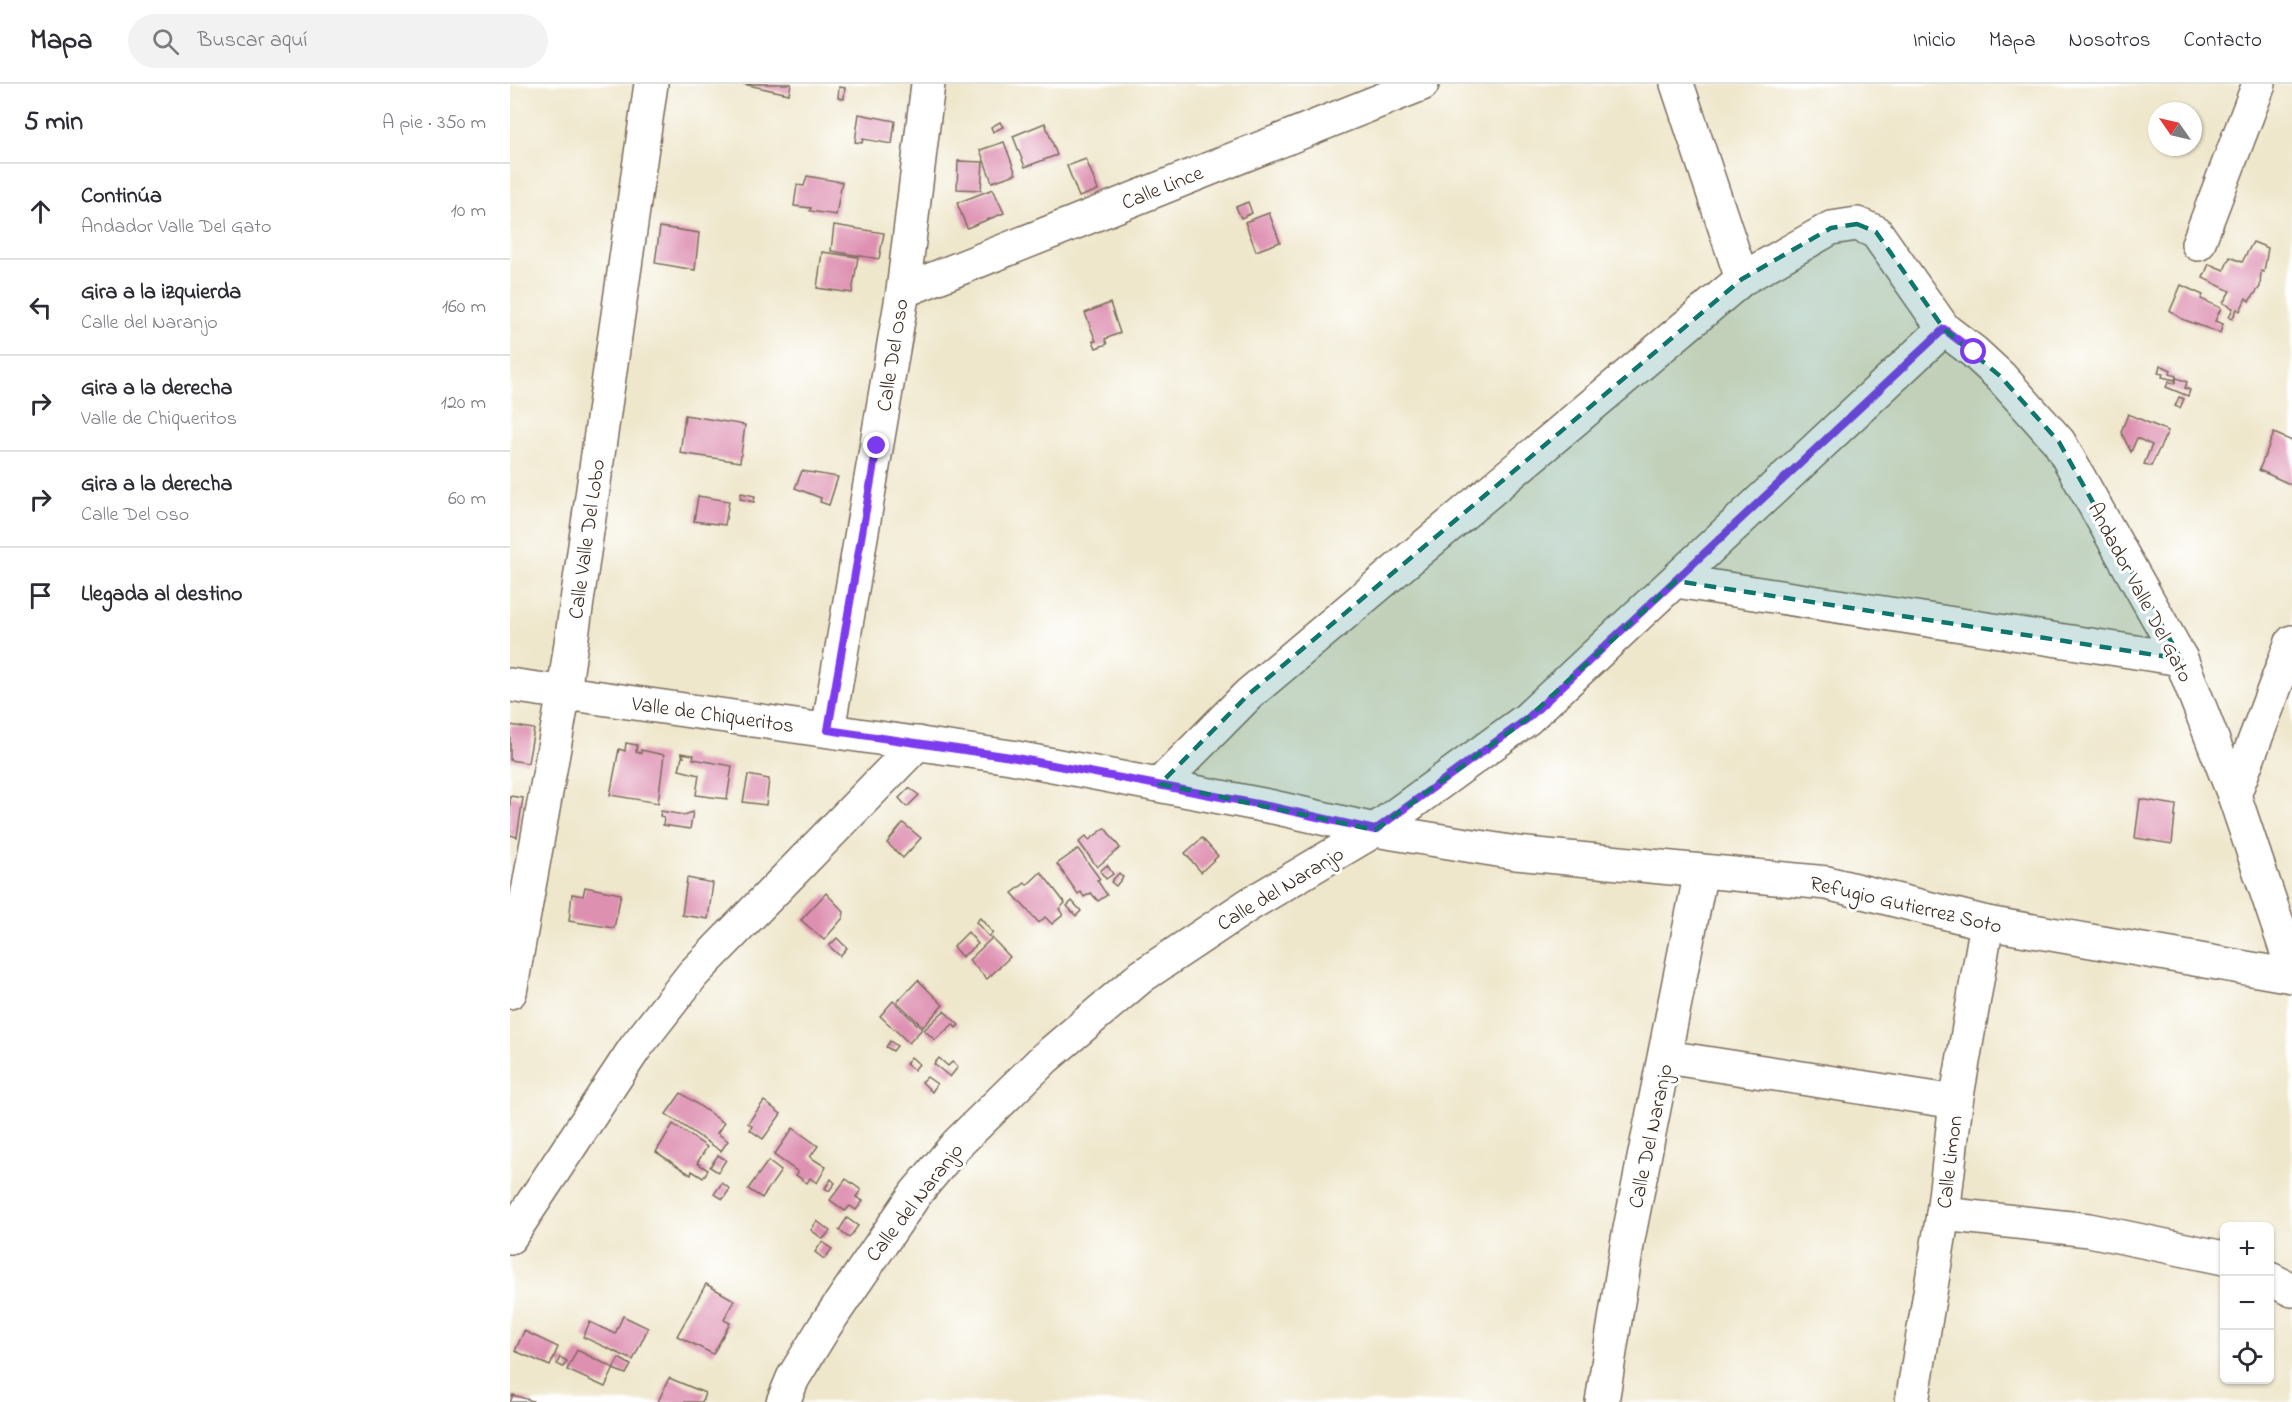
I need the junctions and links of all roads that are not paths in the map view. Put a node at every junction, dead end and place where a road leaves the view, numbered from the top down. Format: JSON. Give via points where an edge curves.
{"nodes":[{"id":1,"x":651,"y":84,"type":"edge"},
{"id":2,"x":928,"y":84,"type":"edge"},
{"id":3,"x":1422,"y":84,"type":"edge"},
{"id":4,"x":1677,"y":84,"type":"edge"},
{"id":5,"x":2259,"y":84,"type":"edge"},
{"id":6,"x":2198,"y":244,"type":"dead end"},
{"id":7,"x":1742,"y":279,"type":"junction"},
{"id":8,"x":903,"y":291,"type":"junction"},
{"id":9,"x":1944,"y":329,"type":"junction"},
{"id":10,"x":1676,"y":581,"type":"junction"},
{"id":11,"x":2292,"y":642,"type":"edge"},
{"id":12,"x":2181,"y":659,"type":"junction"},
{"id":13,"x":510,"y":685,"type":"edge"},
{"id":14,"x":564,"y":692,"type":"junction"},
{"id":15,"x":828,"y":730,"type":"junction"},
{"id":16,"x":918,"y":743,"type":"junction"},
{"id":17,"x":1160,"y":784,"type":"junction"},
{"id":18,"x":2234,"y":795,"type":"junction"},
{"id":19,"x":1375,"y":830,"type":"junction"},
{"id":20,"x":1701,"y":871,"type":"junction"},
{"id":21,"x":1987,"y":923,"type":"junction"},
{"id":22,"x":2292,"y":967,"type":"edge"},
{"id":23,"x":2292,"y":976,"type":"edge"},
{"id":24,"x":510,"y":992,"type":"edge"},
{"id":25,"x":1666,"y":1057,"type":"junction"},
{"id":26,"x":1956,"y":1102,"type":"junction"},
{"id":27,"x":1943,"y":1214,"type":"junction"},
{"id":28,"x":510,"y":1237,"type":"edge"},
{"id":29,"x":2220,"y":1257,"type":"edge"},
{"id":30,"x":2274,"y":1281,"type":"edge"},
{"id":31,"x":2292,"y":1290,"type":"edge"},
{"id":32,"x":783,"y":1402,"type":"edge"},
{"id":33,"x":1602,"y":1402,"type":"edge"},
{"id":34,"x":1912,"y":1402,"type":"edge"}],
"edges":[{"from":1,"to":14,"type":"street","name":"Calle Valle Del Lobo"},
{"from":2,"to":8,"type":"street","name":"Calle Del Oso"},
{"from":3,"to":8,"type":"street","name":"Calle Lince"},
{"from":4,"to":7,"type":"street"},
{"from":5,"to":6,"type":"street"},
{"from":7,"to":9,"type":"street","name":"Andador Valle Del Gato","via":[[1831,228],[1857,224],[1876,232]]},
{"from":7,"to":17,"type":"street","name":"Andador Valle Del Gato","via":[[1249,694]]},
{"from":8,"to":15,"type":"street","name":"Calle Del Oso"},
{"from":9,"to":10,"type":"street","name":"Calle del Naranjo"},
{"from":9,"to":12,"type":"street","name":"Andador Valle Del Gato","via":[[2000,376],[2059,442]]},
{"from":10,"to":12,"type":"street"},
{"from":10,"to":19,"type":"street","name":"Calle del Naranjo","via":[[1527,719]]},
{"from":11,"to":18,"type":"street"},
{"from":12,"to":18,"type":"street","name":"Andador Valle Del Gato"},
{"from":13,"to":14,"type":"street","name":"Valle de Chiqueritos"},
{"from":14,"to":15,"type":"street","name":"Valle de Chiqueritos"},
{"from":14,"to":24,"type":"street","name":"Calle Valle Del Lobo"},
{"from":15,"to":16,"type":"street","name":"Valle de Chiqueritos"},
{"from":16,"to":17,"type":"street","name":"Valle de Chiqueritos"},
{"from":16,"to":28,"type":"street","via":[[693,974],[635,1048]]},
{"from":17,"to":19,"type":"street","name":"Valle de Chiqueritos"},
{"from":18,"to":22,"type":"street","name":"Andador Valle Del Gato"},
{"from":19,"to":20,"type":"street","name":"Refugio Gutierrez Soto","via":[[1516,853]]},
{"from":19,"to":32,"type":"street","name":"Calle del Naranjo","via":[[1250,904],[1142,976],[1037,1066],[957,1144],[916,1193],[825,1326]]},
{"from":20,"to":21,"type":"street","name":"Refugio Gutierrez Soto","via":[[1827,883]]},
{"from":20,"to":25,"type":"street","name":"Calle Del Naranjo"},
{"from":21,"to":23,"type":"street","name":"Refugio Gutierrez Soto"},
{"from":21,"to":26,"type":"street","name":"Calle Limon"},
{"from":25,"to":26,"type":"street"},
{"from":25,"to":33,"type":"street","name":"Calle Del Naranjo","via":[[1628,1239]]},
{"from":26,"to":27,"type":"street","name":"Calle Limon"},
{"from":27,"to":29,"type":"street","via":[[2089,1230]]},
{"from":27,"to":34,"type":"street","name":"Calle Limon"},
{"from":30,"to":31,"type":"street"}]}
